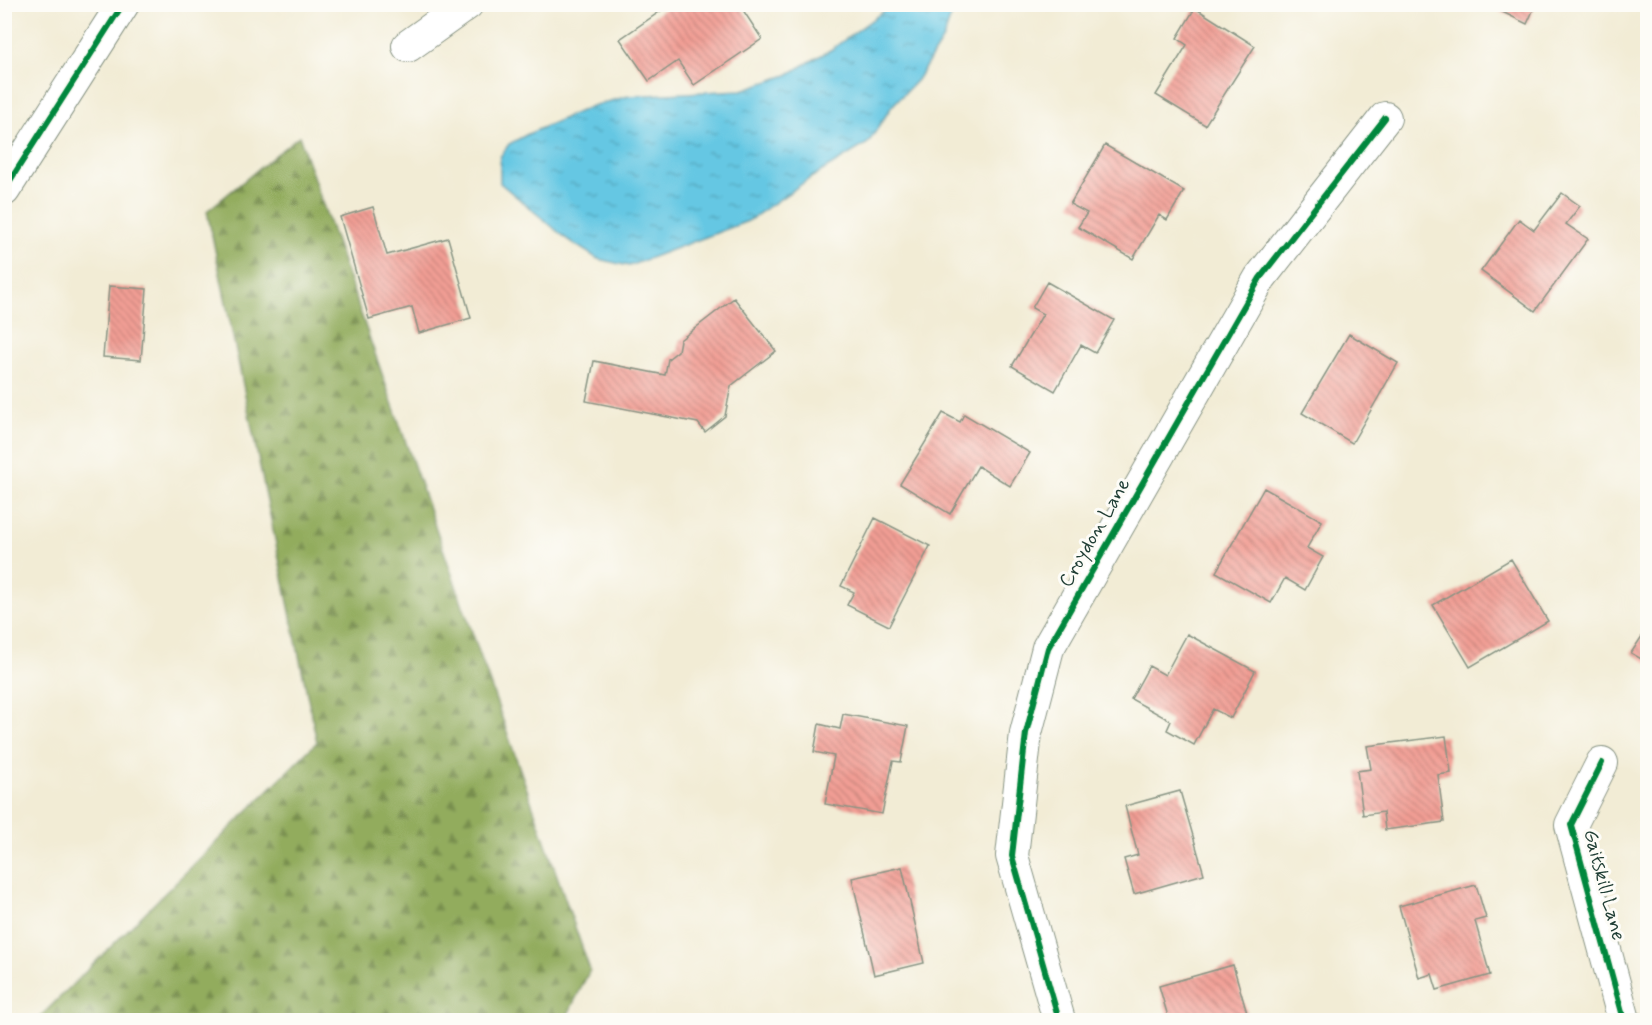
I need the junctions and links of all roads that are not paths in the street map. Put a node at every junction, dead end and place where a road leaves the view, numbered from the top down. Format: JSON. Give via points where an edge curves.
{"nodes":[{"id":1,"x":123,"y":4,"type":"edge"},
{"id":2,"x":467,"y":4,"type":"edge"},
{"id":3,"x":408,"y":46,"type":"dead end"},
{"id":4,"x":1385,"y":118,"type":"dead end"},
{"id":5,"x":4,"y":190,"type":"edge"},
{"id":6,"x":1602,"y":763,"type":"dead end"},
{"id":7,"x":1059,"y":1020,"type":"edge"},
{"id":8,"x":1624,"y":1020,"type":"edge"}],
"edges":[{"from":1,"to":5,"type":"street"},
{"from":2,"to":3,"type":"street"},
{"from":4,"to":7,"type":"street","name":"Croydon Lane","via":[[1260,278],[1048,648],[1026,733],[1012,856]]},
{"from":6,"to":8,"type":"street","name":"Gaitskill Lane","via":[[1571,825]]}]}
